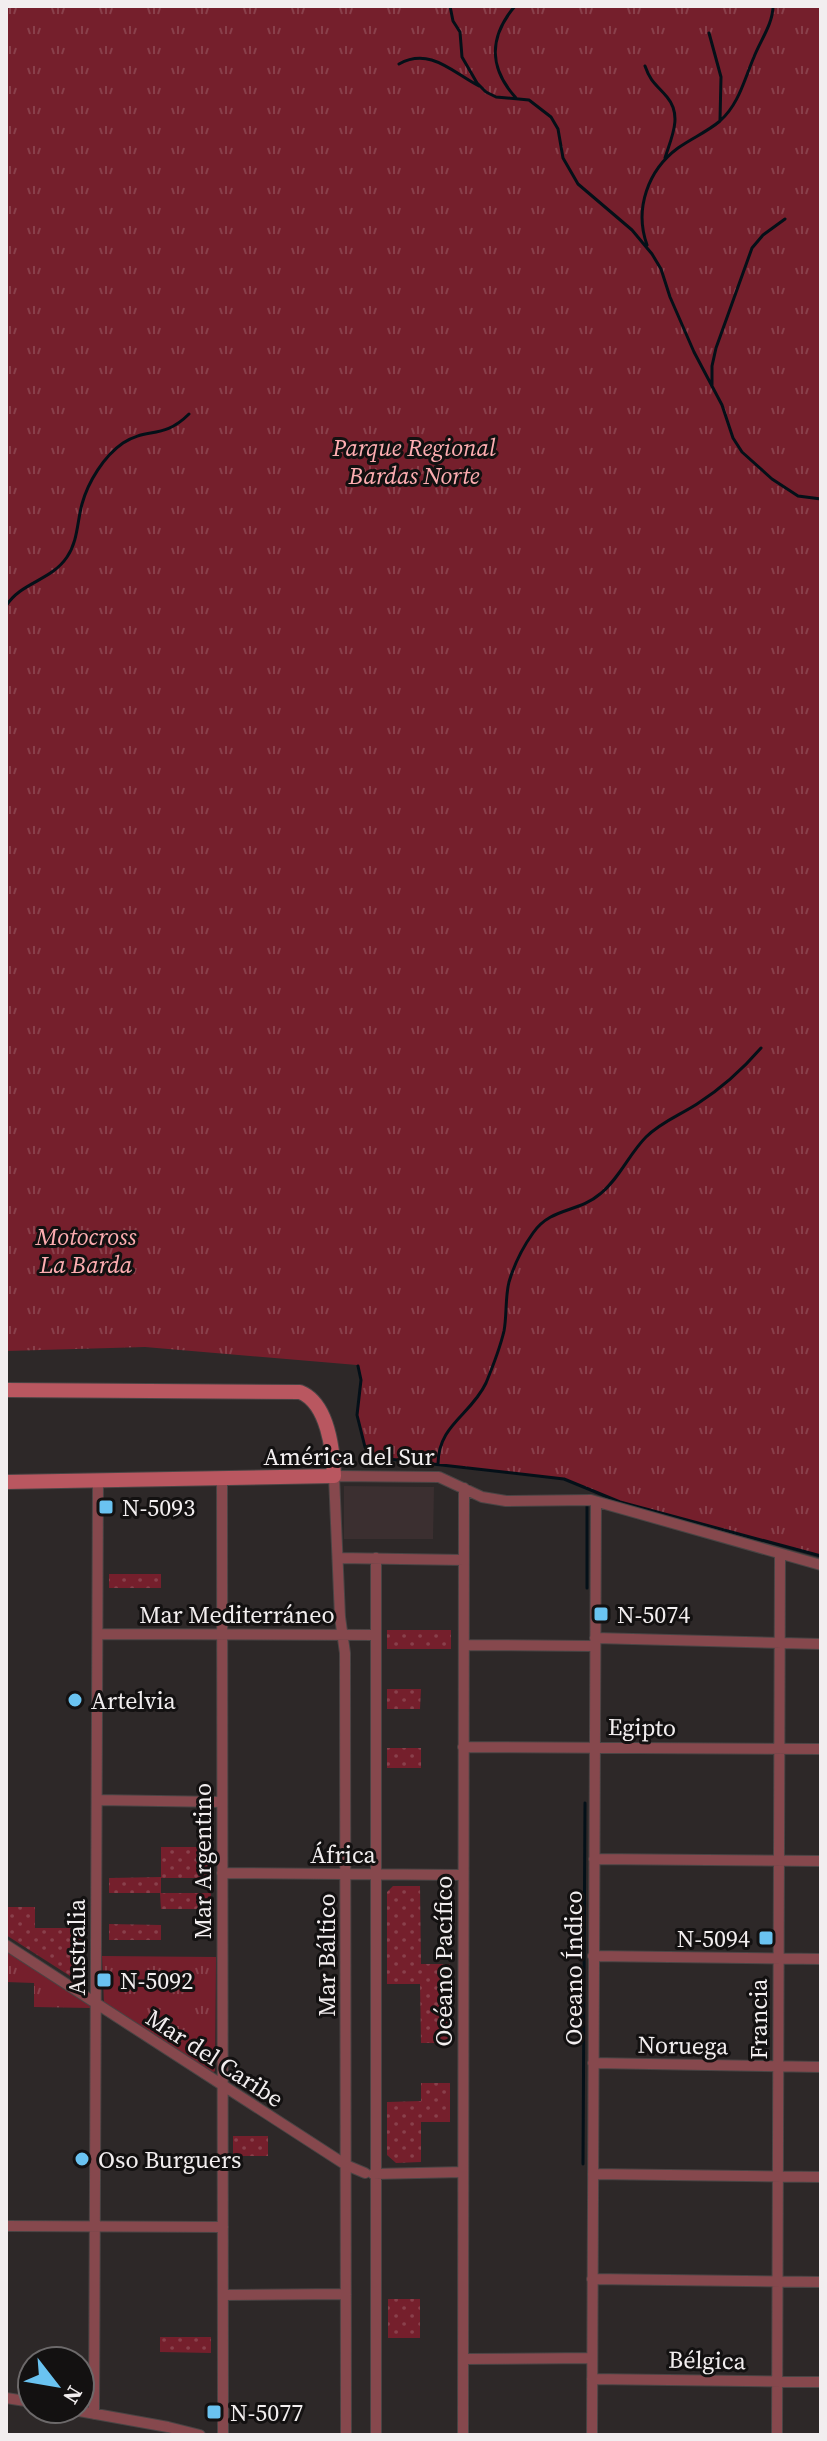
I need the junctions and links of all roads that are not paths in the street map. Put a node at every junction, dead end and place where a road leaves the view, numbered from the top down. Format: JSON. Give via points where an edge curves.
{"nodes":[{"id":1,"x":6,"y":1390,"type":"edge"},
{"id":2,"x":334,"y":1476,"type":"junction"},
{"id":3,"x":222,"y":1478,"type":"junction"},
{"id":4,"x":98,"y":1480,"type":"junction"},
{"id":5,"x":6,"y":1482,"type":"edge"},
{"id":6,"x":464,"y":1488,"type":"junction"},
{"id":7,"x":596,"y":1502,"type":"junction"},
{"id":8,"x":780,"y":1555,"type":"junction"},
{"id":9,"x":338,"y":1558,"type":"junction"},
{"id":10,"x":376,"y":1558,"type":"junction"},
{"id":11,"x":464,"y":1560,"type":"junction"},
{"id":12,"x":821,"y":1565,"type":"edge"},
{"id":13,"x":98,"y":1634,"type":"junction"},
{"id":14,"x":222,"y":1634,"type":"junction"},
{"id":15,"x":343,"y":1635,"type":"junction"},
{"id":16,"x":376,"y":1635,"type":"junction"},
{"id":17,"x":594,"y":1642,"type":"junction"},
{"id":18,"x":779,"y":1643,"type":"junction"},
{"id":19,"x":821,"y":1644,"type":"edge"},
{"id":20,"x":464,"y":1645,"type":"junction"},
{"id":21,"x":594,"y":1746,"type":"junction"},
{"id":22,"x":463,"y":1747,"type":"junction"},
{"id":23,"x":779,"y":1749,"type":"junction"},
{"id":24,"x":821,"y":1749,"type":"edge"},
{"id":25,"x":97,"y":1800,"type":"junction"},
{"id":26,"x":222,"y":1802,"type":"junction"},
{"id":27,"x":594,"y":1859,"type":"junction"},
{"id":28,"x":778,"y":1861,"type":"junction"},
{"id":29,"x":821,"y":1861,"type":"edge"},
{"id":30,"x":222,"y":1873,"type":"junction"},
{"id":31,"x":345,"y":1874,"type":"junction"},
{"id":32,"x":376,"y":1874,"type":"junction"},
{"id":33,"x":463,"y":1875,"type":"junction"},
{"id":34,"x":6,"y":1945,"type":"edge"},
{"id":35,"x":593,"y":1956,"type":"junction"},
{"id":36,"x":778,"y":1959,"type":"junction"},
{"id":37,"x":821,"y":1959,"type":"edge"},
{"id":38,"x":96,"y":2004,"type":"junction"},
{"id":39,"x":593,"y":2063,"type":"junction"},
{"id":40,"x":778,"y":2066,"type":"junction"},
{"id":41,"x":821,"y":2067,"type":"edge"},
{"id":42,"x":222,"y":2087,"type":"junction"},
{"id":43,"x":346,"y":2165,"type":"junction"},
{"id":44,"x":463,"y":2172,"type":"junction"},
{"id":45,"x":371,"y":2174,"type":"junction"},
{"id":46,"x":593,"y":2174,"type":"junction"},
{"id":47,"x":778,"y":2177,"type":"junction"},
{"id":48,"x":821,"y":2177,"type":"edge"},
{"id":49,"x":346,"y":2184,"type":"junction"},
{"id":50,"x":6,"y":2226,"type":"edge"},
{"id":51,"x":95,"y":2227,"type":"junction"},
{"id":52,"x":223,"y":2227,"type":"junction"},
{"id":53,"x":592,"y":2279,"type":"junction"},
{"id":54,"x":778,"y":2282,"type":"junction"},
{"id":55,"x":821,"y":2282,"type":"edge"},
{"id":56,"x":346,"y":2294,"type":"junction"},
{"id":57,"x":223,"y":2295,"type":"junction"},
{"id":58,"x":94,"y":2345,"type":"edge"},
{"id":59,"x":592,"y":2358,"type":"junction"},
{"id":60,"x":463,"y":2359,"type":"junction"},
{"id":61,"x":592,"y":2379,"type":"junction"},
{"id":62,"x":777,"y":2381,"type":"junction"},
{"id":63,"x":821,"y":2382,"type":"edge"},
{"id":64,"x":96,"y":2414,"type":"edge"},
{"id":65,"x":200,"y":2435,"type":"edge"},
{"id":66,"x":223,"y":2435,"type":"edge"},
{"id":67,"x":346,"y":2435,"type":"edge"},
{"id":68,"x":376,"y":2435,"type":"edge"},
{"id":69,"x":463,"y":2435,"type":"edge"},
{"id":70,"x":592,"y":2435,"type":"edge"},
{"id":71,"x":777,"y":2435,"type":"edge"}],
"edges":[{"from":1,"to":2,"type":"street","via":[[300,1392],[311,1397],[327,1428]]},
{"from":2,"to":3,"type":"street","name":"América del Sur"},
{"from":2,"to":6,"type":"street","name":"América del Sur","via":[[439,1477]]},
{"from":2,"to":9,"type":"street","name":"Mar Báltico"},
{"from":3,"to":4,"type":"street","name":"América del Sur"},
{"from":3,"to":14,"type":"street","name":"Mar Argentino"},
{"from":4,"to":5,"type":"street","name":"América del Sur"},
{"from":4,"to":13,"type":"street","name":"Australia"},
{"from":6,"to":7,"type":"street","name":"América del Sur","via":[[506,1501]]},
{"from":6,"to":11,"type":"street","name":"Océano Pacífico"},
{"from":7,"to":8,"type":"street","name":"América del Sur"},
{"from":7,"to":17,"type":"street","name":"Oceano Índico"},
{"from":8,"to":12,"type":"street","name":"América del Sur"},
{"from":8,"to":18,"type":"street","name":"Francia"},
{"from":9,"to":10,"type":"street"},
{"from":9,"to":15,"type":"street","name":"Mar Báltico"},
{"from":10,"to":11,"type":"street"},
{"from":10,"to":16,"type":"street"},
{"from":11,"to":20,"type":"street","name":"Océano Pacífico"},
{"from":13,"to":14,"type":"street","name":"Mar Mediterráneo"},
{"from":13,"to":25,"type":"street","name":"Australia"},
{"from":14,"to":15,"type":"street","name":"Mar Mediterráneo"},
{"from":14,"to":26,"type":"street","name":"Mar Argentino"},
{"from":15,"to":16,"type":"street","name":"Mar Mediterráneo"},
{"from":15,"to":31,"type":"street","name":"Mar Báltico"},
{"from":16,"to":32,"type":"street"},
{"from":17,"to":18,"type":"street"},
{"from":17,"to":20,"type":"street"},
{"from":17,"to":21,"type":"street","name":"Oceano Índico"},
{"from":18,"to":19,"type":"street"},
{"from":18,"to":23,"type":"street","name":"Francia"},
{"from":20,"to":22,"type":"street","name":"Océano Pacífico"},
{"from":21,"to":22,"type":"street","name":"Egipto"},
{"from":21,"to":23,"type":"street","name":"Egipto"},
{"from":21,"to":27,"type":"street","name":"Oceano Índico"},
{"from":22,"to":33,"type":"street","name":"Océano Pacífico"},
{"from":23,"to":24,"type":"street","name":"Egipto"},
{"from":23,"to":28,"type":"street","name":"Francia"},
{"from":25,"to":26,"type":"street"},
{"from":25,"to":38,"type":"street","name":"Australia"},
{"from":26,"to":30,"type":"street","name":"Mar Argentino"},
{"from":27,"to":28,"type":"street"},
{"from":27,"to":35,"type":"street","name":"Oceano Índico"},
{"from":28,"to":29,"type":"street"},
{"from":28,"to":36,"type":"street","name":"Francia"},
{"from":30,"to":31,"type":"street","name":"África"},
{"from":30,"to":42,"type":"street","name":"Mar Argentino"},
{"from":31,"to":32,"type":"street","name":"África"},
{"from":31,"to":43,"type":"street","name":"Mar Báltico"},
{"from":32,"to":33,"type":"street","name":"África"},
{"from":32,"to":45,"type":"street"},
{"from":33,"to":44,"type":"street","name":"Océano Pacífico"},
{"from":34,"to":38,"type":"street","name":"Mar del Caribe"},
{"from":35,"to":36,"type":"street"},
{"from":35,"to":39,"type":"street","name":"Oceano Índico"},
{"from":36,"to":37,"type":"street"},
{"from":36,"to":40,"type":"street","name":"Francia"},
{"from":38,"to":42,"type":"street","name":"Mar del Caribe"},
{"from":38,"to":51,"type":"street","name":"Australia"},
{"from":39,"to":40,"type":"street","name":"Noruega"},
{"from":39,"to":46,"type":"street","name":"Oceano Índico"},
{"from":40,"to":41,"type":"street","name":"Noruega"},
{"from":40,"to":47,"type":"street","name":"Francia"},
{"from":42,"to":43,"type":"street","name":"Mar del Caribe"},
{"from":42,"to":52,"type":"street","name":"Mar Argentino"},
{"from":43,"to":45,"type":"street","name":"Mar del Caribe"},
{"from":43,"to":49,"type":"street","name":"Mar Báltico"},
{"from":44,"to":45,"type":"street","name":"Mar del Caribe"},
{"from":44,"to":60,"type":"street","name":"Océano Pacífico"},
{"from":45,"to":49,"type":"street","name":"Mar del Caribe"},
{"from":45,"to":68,"type":"street"},
{"from":46,"to":47,"type":"street"},
{"from":46,"to":53,"type":"street","name":"Oceano Índico"},
{"from":47,"to":48,"type":"street"},
{"from":47,"to":54,"type":"street","name":"Francia"},
{"from":49,"to":56,"type":"street","name":"Mar Báltico"},
{"from":50,"to":51,"type":"street"},
{"from":51,"to":52,"type":"street"},
{"from":51,"to":58,"type":"street","name":"Australia"},
{"from":52,"to":57,"type":"street","name":"Mar Argentino"},
{"from":53,"to":54,"type":"street"},
{"from":53,"to":59,"type":"street","name":"Oceano Índico"},
{"from":54,"to":55,"type":"street"},
{"from":54,"to":62,"type":"street","name":"Francia"},
{"from":56,"to":57,"type":"street"},
{"from":56,"to":67,"type":"street","name":"Mar Báltico"},
{"from":57,"to":66,"type":"street","name":"Mar Argentino"},
{"from":59,"to":60,"type":"street"},
{"from":59,"to":61,"type":"street","name":"Oceano Índico"},
{"from":60,"to":69,"type":"street","name":"Océano Pacífico"},
{"from":61,"to":62,"type":"street","name":"Bélgica"},
{"from":61,"to":70,"type":"street","name":"Oceano Índico"},
{"from":62,"to":63,"type":"street","name":"Bélgica"},
{"from":62,"to":71,"type":"street","name":"Francia"},
{"from":64,"to":65,"type":"street"}]}
